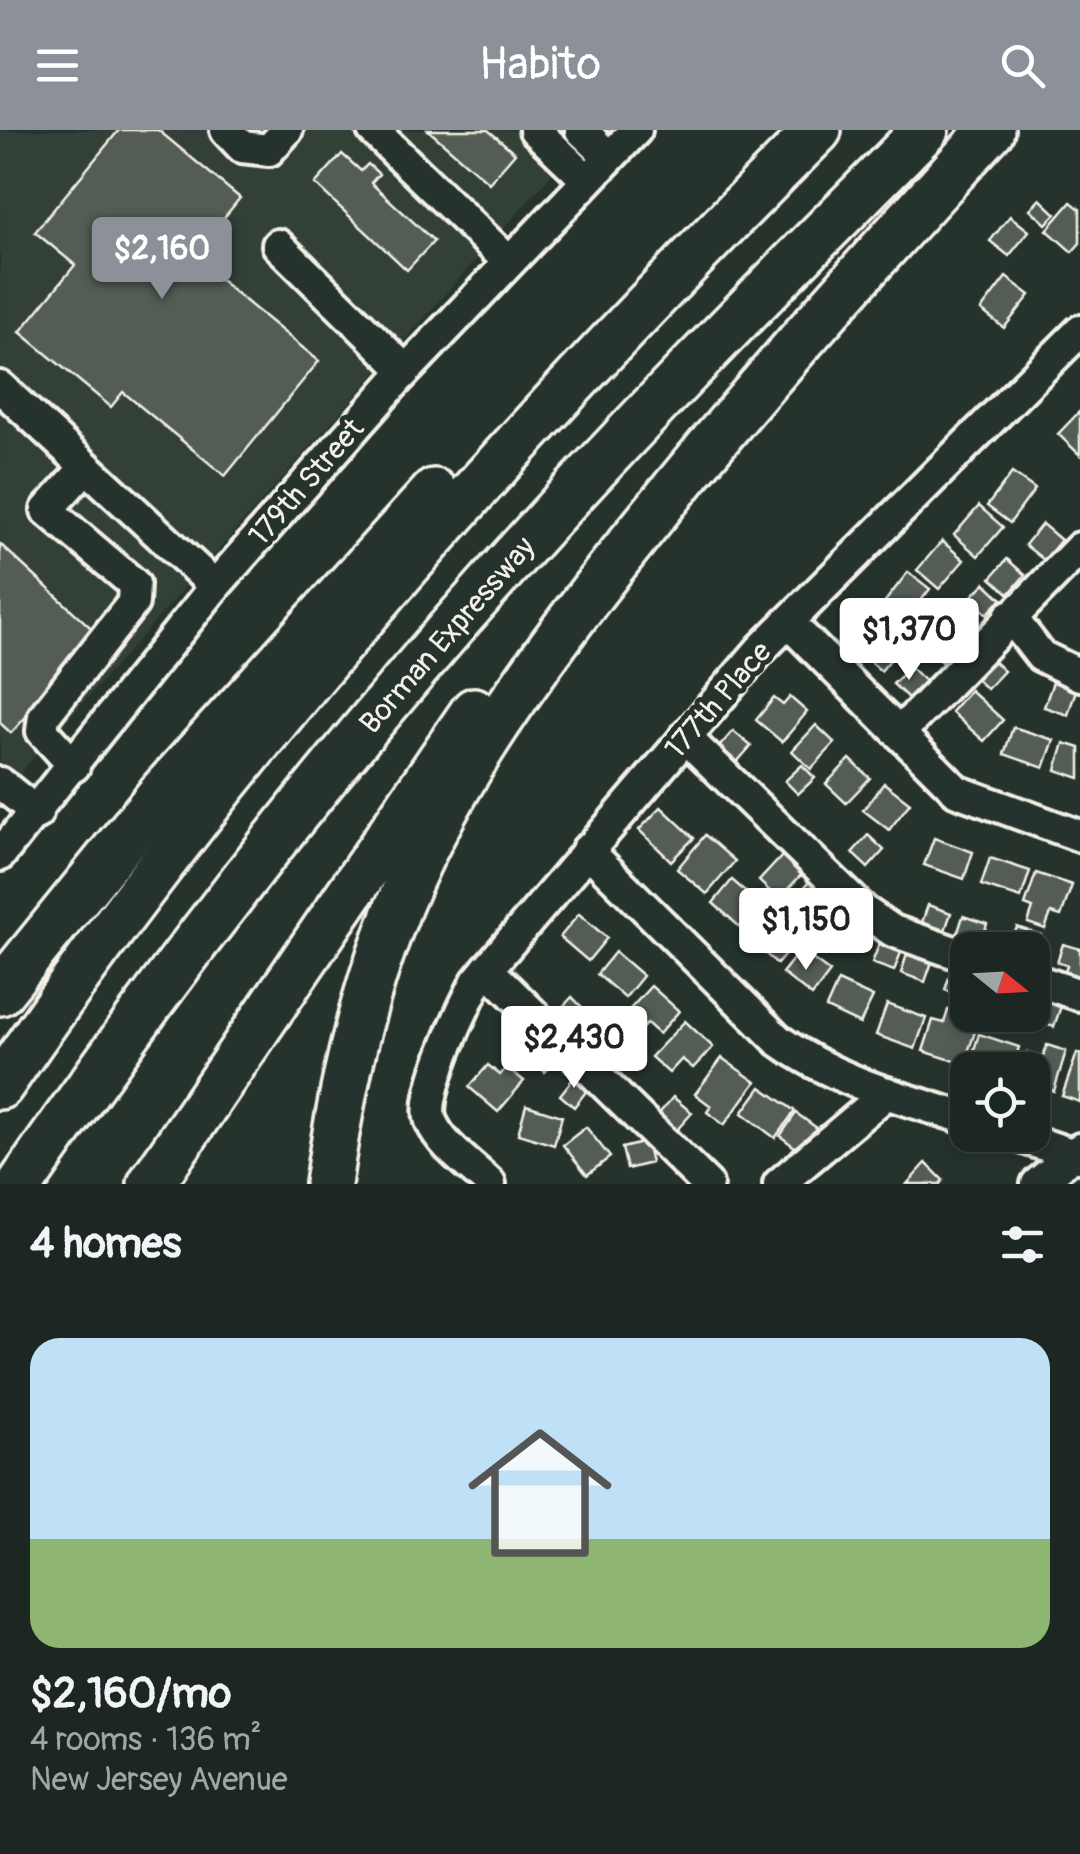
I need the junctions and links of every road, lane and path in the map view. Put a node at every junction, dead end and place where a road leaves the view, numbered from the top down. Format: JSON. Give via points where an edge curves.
{"nodes":[{"id":1,"x":226,"y":130,"type":"edge"},
{"id":2,"x":286,"y":130,"type":"edge"},
{"id":3,"x":373,"y":130,"type":"edge"},
{"id":4,"x":535,"y":130,"type":"edge"},
{"id":5,"x":581,"y":130,"type":"edge"},
{"id":6,"x":636,"y":130,"type":"edge"},
{"id":7,"x":818,"y":130,"type":"edge"},
{"id":8,"x":926,"y":130,"type":"edge"},
{"id":9,"x":991,"y":130,"type":"edge"},
{"id":10,"x":609,"y":157,"type":"junction"},
{"id":11,"x":587,"y":180,"type":"junction"},
{"id":12,"x":278,"y":246,"type":"dead end"},
{"id":13,"x":509,"y":262,"type":"junction"},
{"id":14,"x":1080,"y":331,"type":"edge"},
{"id":15,"x":405,"y":370,"type":"junction"},
{"id":16,"x":0,"y":388,"type":"edge"},
{"id":17,"x":567,"y":391,"type":"junction"},
{"id":18,"x":711,"y":440,"type":"junction"},
{"id":19,"x":86,"y":467,"type":"junction"},
{"id":20,"x":1080,"y":548,"type":"edge"},
{"id":21,"x":215,"y":586,"type":"junction"},
{"id":22,"x":1010,"y":616,"type":"junction"},
{"id":23,"x":788,"y":622,"type":"junction"},
{"id":24,"x":1080,"y":676,"type":"edge"},
{"id":25,"x":898,"y":733,"type":"junction"},
{"id":26,"x":685,"y":737,"type":"junction"},
{"id":27,"x":74,"y":766,"type":"junction"},
{"id":28,"x":0,"y":783,"type":"edge"},
{"id":29,"x":36,"y":813,"type":"junction"},
{"id":30,"x":1080,"y":836,"type":"edge"},
{"id":31,"x":587,"y":850,"type":"junction"},
{"id":32,"x":0,"y":855,"type":"edge"},
{"id":33,"x":950,"y":951,"type":"edge"},
{"id":34,"x":487,"y":969,"type":"junction"},
{"id":35,"x":1050,"y":985,"type":"edge"},
{"id":36,"x":0,"y":992,"type":"edge"},
{"id":37,"x":1080,"y":995,"type":"edge"},
{"id":38,"x":0,"y":1086,"type":"edge"},
{"id":39,"x":887,"y":1093,"type":"junction"},
{"id":40,"x":950,"y":1113,"type":"edge"},
{"id":41,"x":1050,"y":1145,"type":"edge"},
{"id":42,"x":1078,"y":1153,"type":"edge"},
{"id":43,"x":20,"y":1184,"type":"edge"},
{"id":44,"x":151,"y":1184,"type":"edge"},
{"id":45,"x":328,"y":1184,"type":"edge"},
{"id":46,"x":490,"y":1184,"type":"edge"},
{"id":47,"x":707,"y":1184,"type":"edge"},
{"id":48,"x":778,"y":1184,"type":"edge"},
{"id":49,"x":1037,"y":1184,"type":"edge"}],
"edges":[{"from":1,"to":2,"type":"street","via":[[242,148],[268,150]]},
{"from":3,"to":13,"type":"street"},
{"from":4,"to":11,"type":"street"},
{"from":5,"to":10,"type":"street"},
{"from":6,"to":10,"type":"street","name":"179th Street"},
{"from":7,"to":17,"type":"highway"},
{"from":8,"to":43,"type":"highway","name":"Borman Expressway","via":[[622,440],[384,706],[183,956]]},
{"from":9,"to":18,"type":"highway"},
{"from":10,"to":11,"type":"street","name":"179th Street"},
{"from":11,"to":13,"type":"street","name":"179th Street"},
{"from":12,"to":15,"type":"street"},
{"from":13,"to":15,"type":"street","name":"179th Street"},
{"from":14,"to":23,"type":"street","name":"177th Place"},
{"from":15,"to":21,"type":"street","name":"179th Street"},
{"from":16,"to":19,"type":"street"},
{"from":17,"to":36,"type":"highway","via":[[434,492],[164,790]]},
{"from":17,"to":38,"type":"highway","via":[[290,704],[164,861]]},
{"from":18,"to":44,"type":"highway","via":[[572,589],[485,695]]},
{"from":18,"to":45,"type":"highway","via":[[528,674],[428,841],[389,928],[336,1123]]},
{"from":19,"to":21,"type":"street"},
{"from":19,"to":27,"type":"street","via":[[46,510],[134,584],[133,603],[44,716],[42,731]]},
{"from":20,"to":22,"type":"street"},
{"from":21,"to":27,"type":"street","name":"179th Street"},
{"from":22,"to":24,"type":"street","via":[[1041,656]]},
{"from":22,"to":25,"type":"street"},
{"from":23,"to":25,"type":"street"},
{"from":23,"to":26,"type":"street","name":"177th Place"},
{"from":25,"to":30,"type":"street","via":[[958,791]]},
{"from":26,"to":31,"type":"street","name":"177th Place"},
{"from":26,"to":33,"type":"street","via":[[856,905],[893,931]]},
{"from":27,"to":29,"type":"street","name":"179th Street"},
{"from":28,"to":29,"type":"street"},
{"from":29,"to":32,"type":"street","name":"179th Street"},
{"from":31,"to":34,"type":"street","name":"177th Place"},
{"from":31,"to":39,"type":"street","via":[[778,1040],[827,1071]]},
{"from":34,"to":46,"type":"street","name":"177th Place","via":[[455,1026],[429,1118]]},
{"from":34,"to":47,"type":"street"},
{"from":35,"to":37,"type":"street"},
{"from":39,"to":40,"type":"street"},
{"from":39,"to":48,"type":"street"},
{"from":41,"to":42,"type":"street"},
{"from":42,"to":49,"type":"street"}]}
